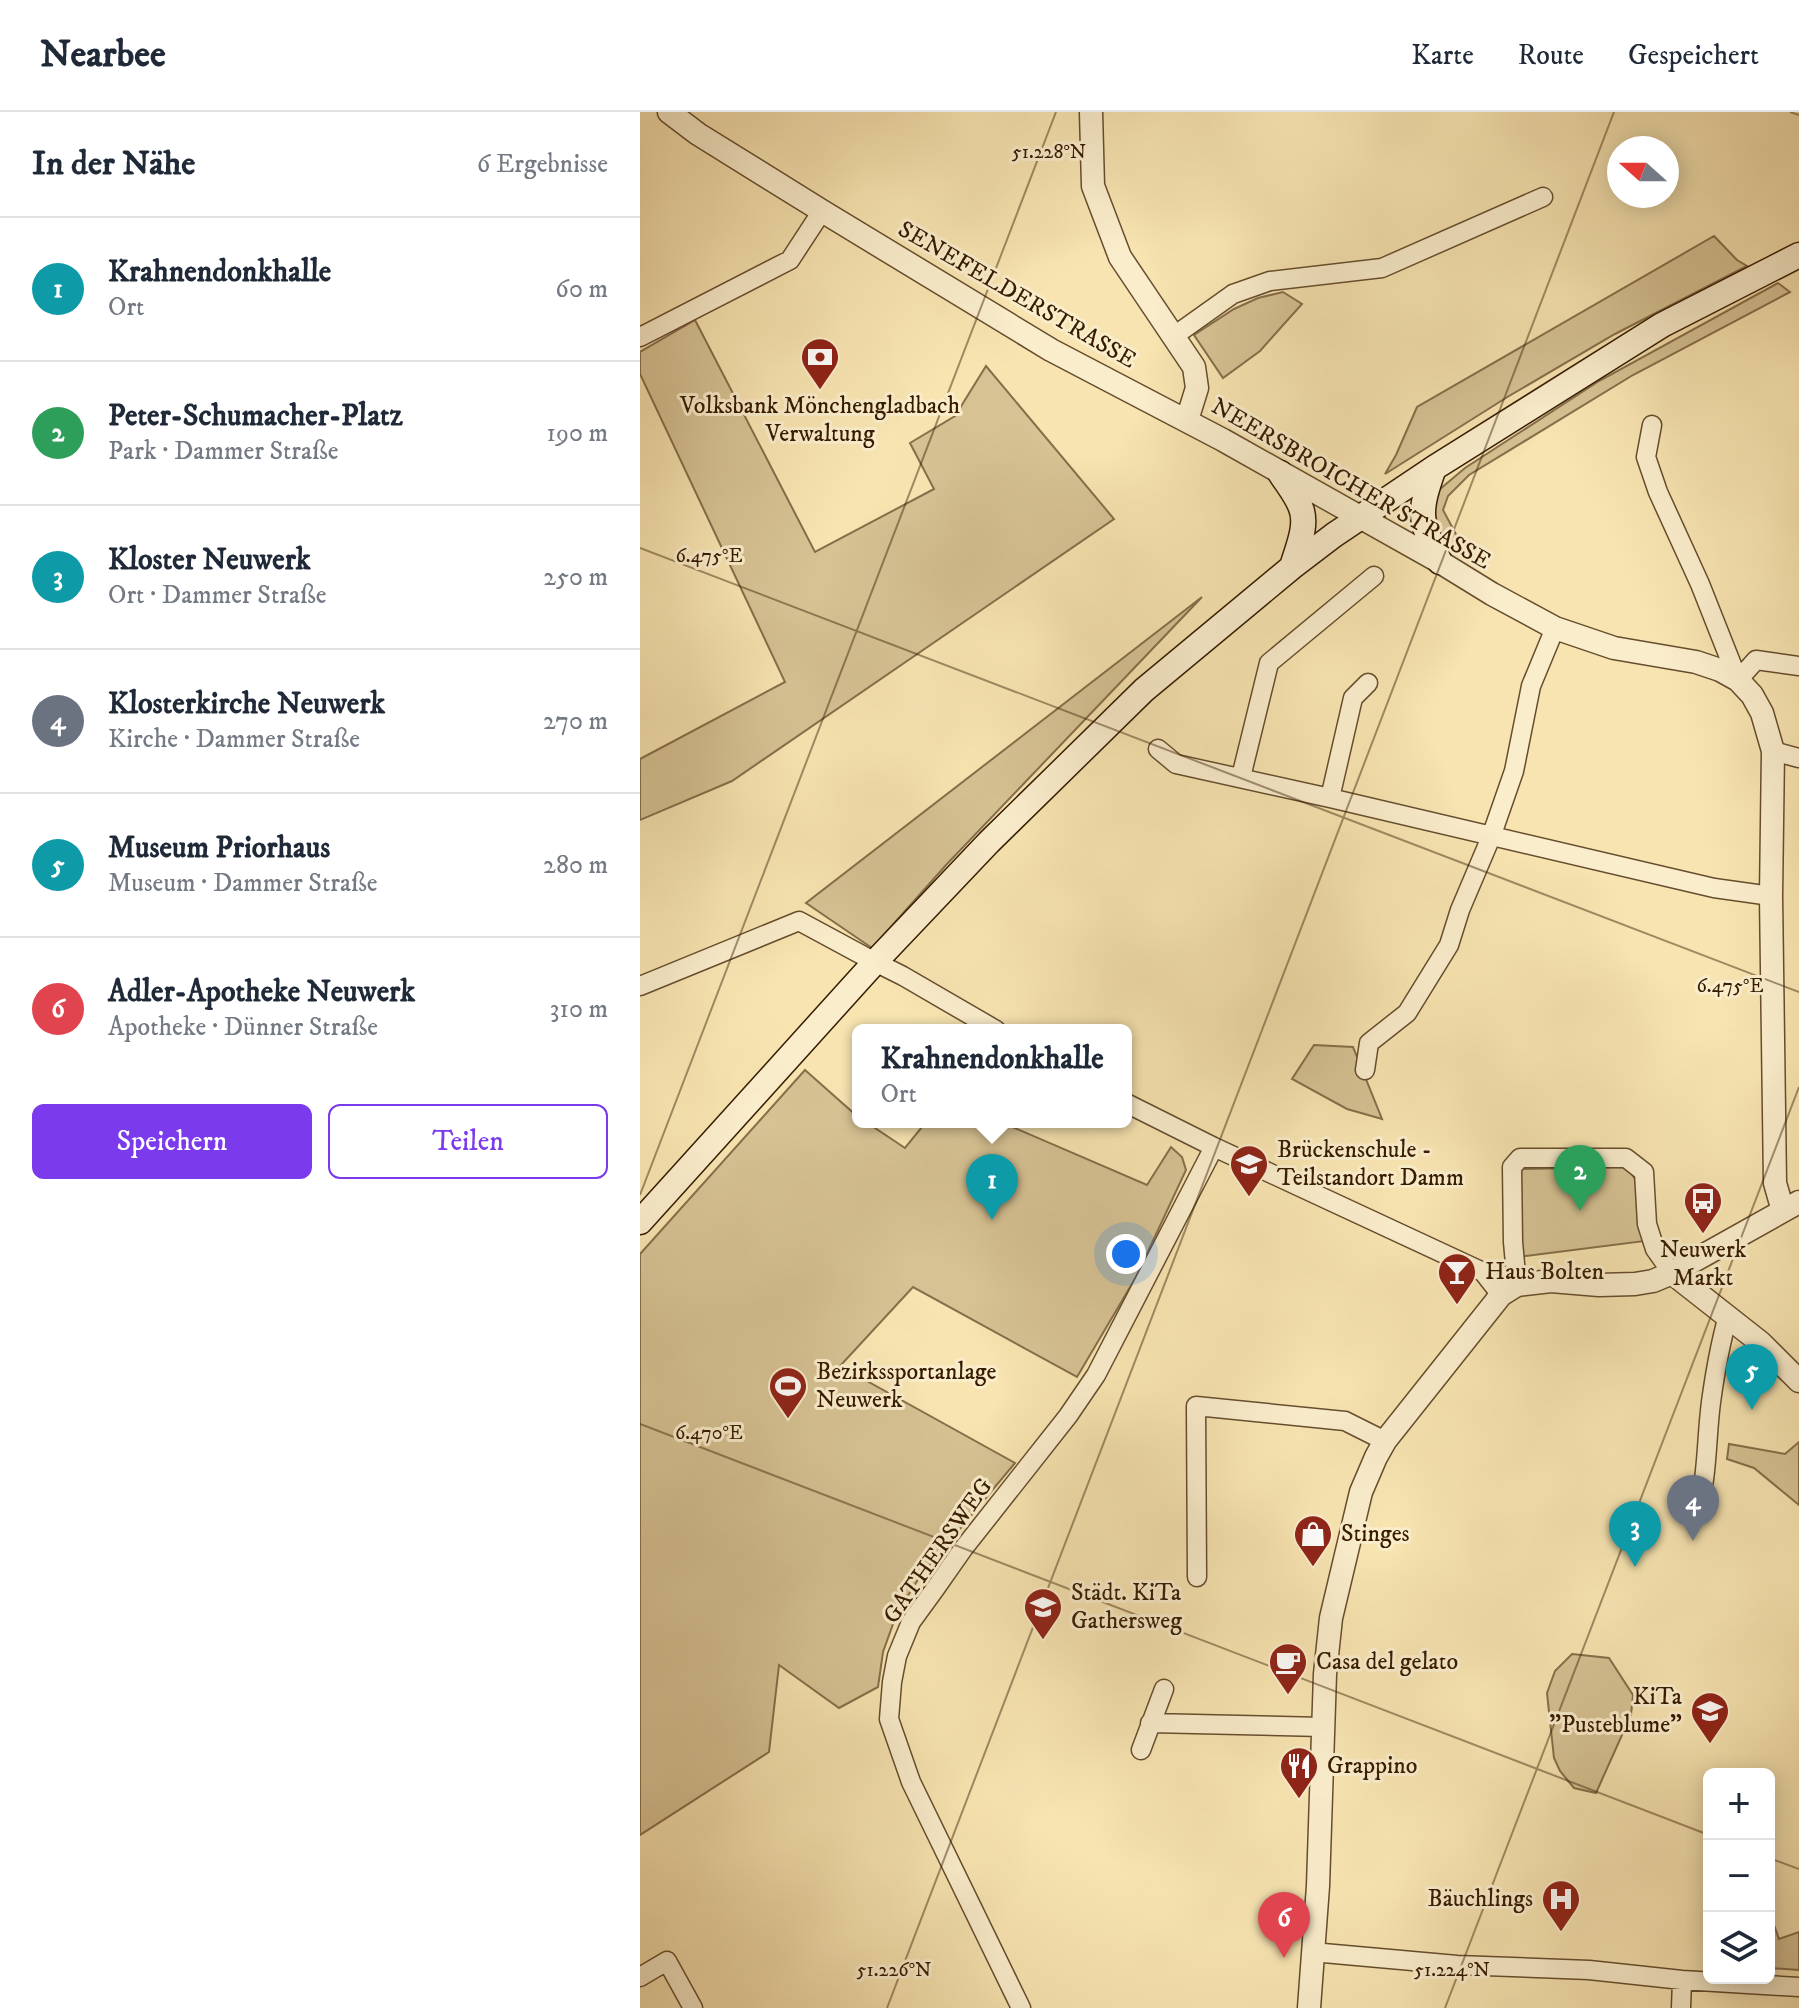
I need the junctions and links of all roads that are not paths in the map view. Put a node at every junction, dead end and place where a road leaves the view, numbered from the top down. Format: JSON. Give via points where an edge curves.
{"nodes":[{"id":1,"x":669,"y":112,"type":"edge"},
{"id":2,"x":1091,"y":112,"type":"edge"},
{"id":3,"x":1543,"y":197,"type":"dead end"},
{"id":4,"x":822,"y":211,"type":"junction"},
{"id":5,"x":1799,"y":255,"type":"edge"},
{"id":6,"x":1174,"y":336,"type":"junction"},
{"id":7,"x":640,"y":337,"type":"edge"},
{"id":8,"x":1187,"y":420,"type":"junction"},
{"id":9,"x":1652,"y":425,"type":"dead end"},
{"id":10,"x":1434,"y":468,"type":"junction"},
{"id":11,"x":1280,"y":473,"type":"junction"},
{"id":12,"x":1361,"y":518,"type":"junction"},
{"id":13,"x":1440,"y":562,"type":"junction"},
{"id":14,"x":1292,"y":567,"type":"junction"},
{"id":15,"x":1374,"y":576,"type":"dead end"},
{"id":16,"x":1555,"y":628,"type":"junction"},
{"id":17,"x":1799,"y":666,"type":"edge"},
{"id":18,"x":1738,"y":680,"type":"junction"},
{"id":19,"x":1368,"y":683,"type":"dead end"},
{"id":20,"x":1158,"y":749,"type":"dead end"},
{"id":21,"x":1773,"y":751,"type":"junction"},
{"id":22,"x":1799,"y":758,"type":"edge"},
{"id":23,"x":1241,"y":777,"type":"junction"},
{"id":24,"x":1330,"y":798,"type":"junction"},
{"id":25,"x":1491,"y":837,"type":"junction"},
{"id":26,"x":1771,"y":896,"type":"junction"},
{"id":27,"x":875,"y":962,"type":"junction"},
{"id":28,"x":640,"y":986,"type":"edge"},
{"id":29,"x":986,"y":1024,"type":"edge"},
{"id":30,"x":1365,"y":1070,"type":"dead end"},
{"id":31,"x":1132,"y":1106,"type":"edge"},
{"id":32,"x":1214,"y":1147,"type":"junction"},
{"id":33,"x":1791,"y":1206,"type":"edge"},
{"id":34,"x":640,"y":1222,"type":"edge"},
{"id":35,"x":1672,"y":1273,"type":"junction"},
{"id":36,"x":1509,"y":1290,"type":"junction"},
{"id":37,"x":1728,"y":1316,"type":"junction"},
{"id":38,"x":1799,"y":1381,"type":"edge"},
{"id":39,"x":1385,"y":1441,"type":"junction"},
{"id":40,"x":1697,"y":1514,"type":"dead end"},
{"id":41,"x":1197,"y":1577,"type":"dead end"},
{"id":42,"x":1164,"y":1689,"type":"dead end"},
{"id":43,"x":1150,"y":1723,"type":"junction"},
{"id":44,"x":1323,"y":1727,"type":"junction"},
{"id":45,"x":1141,"y":1750,"type":"dead end"},
{"id":46,"x":1312,"y":1952,"type":"junction"},
{"id":47,"x":640,"y":1977,"type":"edge"},
{"id":48,"x":1682,"y":1980,"type":"junction"},
{"id":49,"x":1799,"y":1987,"type":"edge"},
{"id":50,"x":693,"y":2008,"type":"edge"},
{"id":51,"x":1021,"y":2008,"type":"edge"},
{"id":52,"x":1309,"y":2008,"type":"edge"},
{"id":53,"x":1681,"y":2008,"type":"edge"}],
"edges":[{"from":1,"to":4,"type":"street","name":"SENEFELDERSTRASSE"},
{"from":2,"to":6,"type":"street","name":"NEERSBROICHER STRASSE","via":[[1093,186],[1120,257]]},
{"from":3,"to":6,"type":"street","via":[[1382,268],[1270,281],[1233,294]]},
{"from":4,"to":7,"type":"street","via":[[790,260]]},
{"from":4,"to":8,"type":"street","name":"SENEFELDERSTRASSE","via":[[1051,350]]},
{"from":5,"to":10,"type":"main road","via":[[1662,325]]},
{"from":6,"to":8,"type":"street","name":"NEERSBROICHER STRASSE","via":[[1194,367],[1197,388]]},
{"from":8,"to":11,"type":"street","name":"NEERSBROICHER STRASSE"},
{"from":9,"to":18,"type":"street","via":[[1646,457]]},
{"from":10,"to":12,"type":"main road"},
{"from":10,"to":13,"type":"main road","via":[[1422,515]]},
{"from":11,"to":12,"type":"street","name":"NEERSBROICHER STRASSE"},
{"from":11,"to":14,"type":"main road","via":[[1304,519]]},
{"from":12,"to":13,"type":"street","name":"NEERSBROICHER STRASSE"},
{"from":12,"to":14,"type":"main road"},
{"from":13,"to":16,"type":"street","name":"NEERSBROICHER STRASSE"},
{"from":14,"to":27,"type":"main road","via":[[1144,690]]},
{"from":15,"to":23,"type":"street","via":[[1269,663]]},
{"from":16,"to":18,"type":"street","name":"NEERSBROICHER STRASSE","via":[[1614,648],[1696,662]]},
{"from":16,"to":25,"type":"street","via":[[1531,686],[1514,771]]},
{"from":17,"to":18,"type":"street","via":[[1756,660]]},
{"from":18,"to":21,"type":"street","via":[[1762,713]]},
{"from":19,"to":24,"type":"street","via":[[1353,698]]},
{"from":20,"to":23,"type":"street","via":[[1176,764]]},
{"from":21,"to":22,"type":"street"},
{"from":21,"to":26,"type":"street"},
{"from":23,"to":24,"type":"street"},
{"from":24,"to":25,"type":"street"},
{"from":25,"to":26,"type":"street"},
{"from":25,"to":30,"type":"street","via":[[1449,945],[1407,1013],[1369,1043]]},
{"from":26,"to":33,"type":"street","via":[[1775,1183]]},
{"from":27,"to":28,"type":"street","via":[[799,921]]},
{"from":27,"to":29,"type":"street"},
{"from":27,"to":34,"type":"main road"},
{"from":31,"to":32,"type":"street"},
{"from":32,"to":36,"type":"street","via":[[1483,1272]]},
{"from":32,"to":51,"type":"street","name":"GATHERSWEG","via":[[1096,1375],[911,1622],[897,1656],[889,1719],[911,1782]]},
{"from":33,"to":35,"type":"street"},
{"from":35,"to":36,"type":"street","via":[[1635,1284],[1551,1281]]},
{"from":35,"to":36,"type":"street","via":[[1655,1249],[1647,1224],[1644,1172],[1626,1158],[1520,1158],[1512,1167]]},
{"from":35,"to":37,"type":"street"},
{"from":36,"to":39,"type":"street"},
{"from":37,"to":38,"type":"street"},
{"from":37,"to":40,"type":"street"},
{"from":39,"to":41,"type":"street","via":[[1345,1421],[1196,1406]]},
{"from":39,"to":44,"type":"street","via":[[1361,1492],[1331,1618]]},
{"from":42,"to":43,"type":"street"},
{"from":43,"to":44,"type":"street"},
{"from":43,"to":45,"type":"street"},
{"from":44,"to":46,"type":"street"},
{"from":46,"to":48,"type":"street"},
{"from":46,"to":52,"type":"street"},
{"from":47,"to":50,"type":"street","via":[[667,1961]]},
{"from":48,"to":49,"type":"street"},
{"from":48,"to":53,"type":"street"}]}
